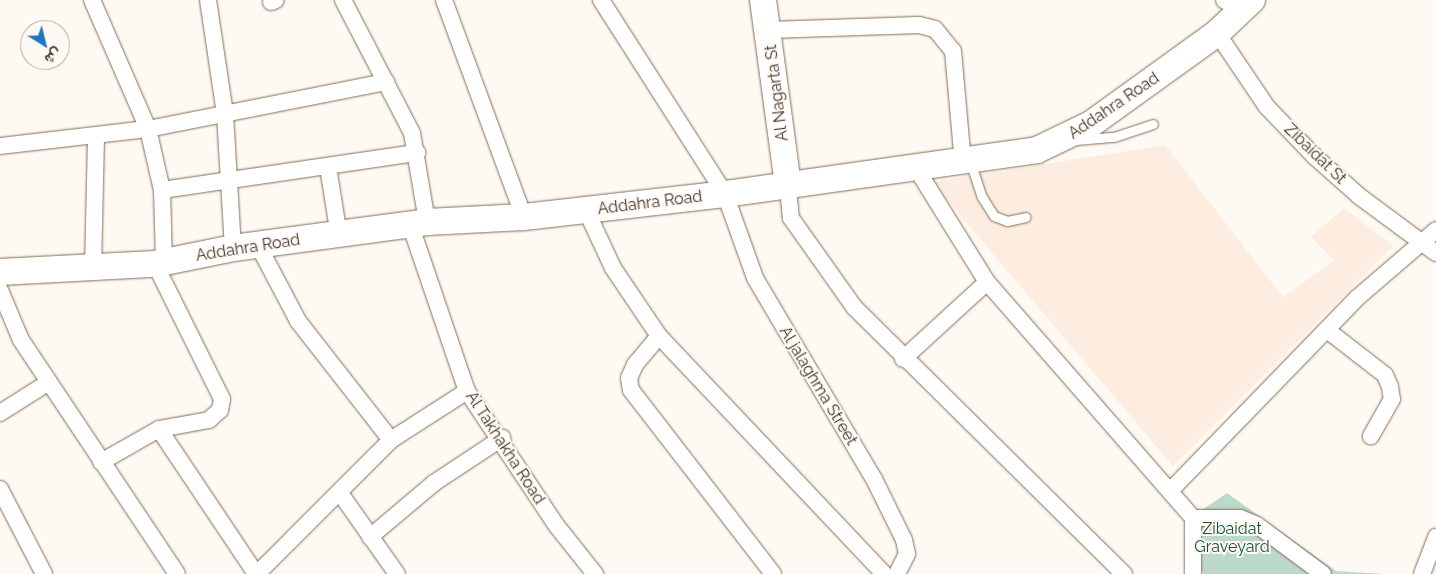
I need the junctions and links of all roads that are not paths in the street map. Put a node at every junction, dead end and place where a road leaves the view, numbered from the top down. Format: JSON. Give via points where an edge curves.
{"nodes":[{"id":1,"x":92,"y":0,"type":"edge"},
{"id":2,"x":208,"y":0,"type":"edge"},
{"id":3,"x":343,"y":0,"type":"edge"},
{"id":4,"x":444,"y":0,"type":"edge"},
{"id":5,"x":601,"y":0,"type":"edge"},
{"id":6,"x":763,"y":0,"type":"edge"},
{"id":7,"x":1239,"y":3,"type":"edge"},
{"id":8,"x":769,"y":30,"type":"junction"},
{"id":9,"x":1217,"y":33,"type":"junction"},
{"id":10,"x":386,"y":82,"type":"junction"},
{"id":11,"x":225,"y":114,"type":"junction"},
{"id":12,"x":1153,"y":124,"type":"dead end"},
{"id":13,"x":148,"y":129,"type":"junction"},
{"id":14,"x":96,"y":137,"type":"junction"},
{"id":15,"x":1064,"y":139,"type":"junction"},
{"id":16,"x":0,"y":146,"type":"edge"},
{"id":17,"x":417,"y":153,"type":"junction"},
{"id":18,"x":967,"y":161,"type":"junction"},
{"id":19,"x":328,"y":167,"type":"junction"},
{"id":20,"x":916,"y":168,"type":"junction"},
{"id":21,"x":228,"y":181,"type":"junction"},
{"id":22,"x":788,"y":186,"type":"junction"},
{"id":23,"x":162,"y":190,"type":"junction"},
{"id":24,"x":725,"y":194,"type":"junction"},
{"id":25,"x":586,"y":210,"type":"junction"},
{"id":26,"x":524,"y":217,"type":"junction"},
{"id":27,"x":1026,"y":217,"type":"dead end"},
{"id":28,"x":419,"y":223,"type":"junction"},
{"id":29,"x":1436,"y":230,"type":"edge"},
{"id":30,"x":339,"y":236,"type":"junction"},
{"id":31,"x":1422,"y":242,"type":"junction"},
{"id":32,"x":246,"y":246,"type":"junction"},
{"id":33,"x":1436,"y":253,"type":"edge"},
{"id":34,"x":160,"y":263,"type":"junction"},
{"id":35,"x":93,"y":270,"type":"junction"},
{"id":36,"x":0,"y":272,"type":"edge"},
{"id":37,"x":986,"y":282,"type":"junction"},
{"id":38,"x":0,"y":290,"type":"edge"},
{"id":39,"x":1327,"y":330,"type":"junction"},
{"id":40,"x":660,"y":336,"type":"junction"},
{"id":41,"x":903,"y":359,"type":"junction"},
{"id":42,"x":49,"y":382,"type":"junction"},
{"id":43,"x":467,"y":390,"type":"junction"},
{"id":44,"x":0,"y":414,"type":"edge"},
{"id":45,"x":159,"y":429,"type":"junction"},
{"id":46,"x":1371,"y":436,"type":"dead end"},
{"id":47,"x":502,"y":438,"type":"junction"},
{"id":48,"x":391,"y":440,"type":"junction"},
{"id":49,"x":101,"y":462,"type":"junction"},
{"id":50,"x":0,"y":489,"type":"edge"},
{"id":51,"x":1170,"y":490,"type":"junction"},
{"id":52,"x":340,"y":493,"type":"junction"},
{"id":53,"x":1193,"y":518,"type":"junction"},
{"id":54,"x":370,"y":536,"type":"junction"},
{"id":55,"x":1436,"y":537,"type":"edge"},
{"id":56,"x":44,"y":574,"type":"edge"},
{"id":57,"x":177,"y":574,"type":"edge"},
{"id":58,"x":257,"y":574,"type":"edge"},
{"id":59,"x":397,"y":574,"type":"edge"},
{"id":60,"x":595,"y":574,"type":"edge"},
{"id":61,"x":773,"y":574,"type":"edge"},
{"id":62,"x":884,"y":574,"type":"edge"},
{"id":63,"x":897,"y":574,"type":"edge"},
{"id":64,"x":1124,"y":574,"type":"edge"},
{"id":65,"x":1192,"y":574,"type":"edge"},
{"id":66,"x":1324,"y":574,"type":"edge"},
{"id":67,"x":1422,"y":574,"type":"edge"}],
"edges":[{"from":1,"to":13,"type":"street"},
{"from":2,"to":11,"type":"street"},
{"from":3,"to":10,"type":"street","name":"Al Takhakha Road"},
{"from":4,"to":26,"type":"street"},
{"from":5,"to":24,"type":"street","name":"Al jalaghma Street"},
{"from":6,"to":8,"type":"main road","name":"Al Nagarta St"},
{"from":7,"to":9,"type":"main road","name":"Addahra Road"},
{"from":8,"to":18,"type":"street","via":[[919,25],[935,29],[953,52]]},
{"from":8,"to":22,"type":"main road","name":"Al Nagarta St"},
{"from":9,"to":15,"type":"main road","name":"Addahra Road"},
{"from":9,"to":31,"type":"street","name":"Zibaidat St","via":[[1267,107],[1314,156],[1358,196]]},
{"from":10,"to":11,"type":"street"},
{"from":10,"to":17,"type":"street","name":"Al Takhakha Road"},
{"from":11,"to":13,"type":"street"},
{"from":11,"to":21,"type":"street"},
{"from":12,"to":15,"type":"lane","via":[[1098,140]]},
{"from":13,"to":14,"type":"street"},
{"from":13,"to":23,"type":"street"},
{"from":14,"to":16,"type":"street"},
{"from":14,"to":35,"type":"street"},
{"from":15,"to":18,"type":"main road","name":"Addahra Road","via":[[1037,150]]},
{"from":17,"to":19,"type":"street"},
{"from":17,"to":28,"type":"street","name":"Al Takhakha Road"},
{"from":18,"to":20,"type":"main road","name":"Addahra Road"},
{"from":18,"to":27,"type":"lane","via":[[994,216],[1007,221]]},
{"from":19,"to":21,"type":"street"},
{"from":19,"to":30,"type":"street"},
{"from":20,"to":22,"type":"main road","name":"Addahra Road"},
{"from":20,"to":37,"type":"street"},
{"from":21,"to":23,"type":"street"},
{"from":21,"to":32,"type":"street"},
{"from":22,"to":24,"type":"main road","name":"Addahra Road"},
{"from":22,"to":41,"type":"street","via":[[791,218],[808,248]]},
{"from":23,"to":34,"type":"street"},
{"from":24,"to":25,"type":"main road","name":"Addahra Road"},
{"from":24,"to":63,"type":"street","name":"Al jalaghma Street","via":[[755,278],[899,527],[907,554]]},
{"from":25,"to":26,"type":"main road","name":"Addahra Road"},
{"from":25,"to":40,"type":"street","via":[[613,268]]},
{"from":26,"to":28,"type":"main road","name":"Addahra Road"},
{"from":28,"to":30,"type":"main road","name":"Addahra Road"},
{"from":28,"to":43,"type":"street","name":"Al Takhakha Road"},
{"from":29,"to":31,"type":"street"},
{"from":30,"to":32,"type":"main road","name":"Addahra Road"},
{"from":31,"to":33,"type":"street","name":"Zibaidat St"},
{"from":31,"to":39,"type":"street"},
{"from":32,"to":34,"type":"main road","name":"Addahra Road"},
{"from":32,"to":48,"type":"street","via":[[298,321]]},
{"from":34,"to":35,"type":"main road","name":"Addahra Road"},
{"from":34,"to":45,"type":"street","via":[[222,399],[220,410],[209,420]]},
{"from":35,"to":36,"type":"main road","name":"Addahra Road"},
{"from":37,"to":41,"type":"street"},
{"from":37,"to":51,"type":"street"},
{"from":38,"to":42,"type":"street","via":[[21,340]]},
{"from":39,"to":46,"type":"street","via":[[1385,376],[1390,387],[1392,399]]},
{"from":39,"to":51,"type":"street"},
{"from":40,"to":61,"type":"street","via":[[635,365],[629,378],[631,390]]},
{"from":40,"to":62,"type":"street"},
{"from":41,"to":64,"type":"street"},
{"from":42,"to":44,"type":"street"},
{"from":42,"to":49,"type":"street"},
{"from":43,"to":47,"type":"street","name":"Al Takhakha Road"},
{"from":43,"to":48,"type":"street"},
{"from":45,"to":49,"type":"street"},
{"from":45,"to":58,"type":"street"},
{"from":47,"to":54,"type":"street","via":[[434,483]]},
{"from":47,"to":60,"type":"street","name":"Al Takhakha Road","via":[[545,510]]},
{"from":48,"to":52,"type":"street"},
{"from":49,"to":57,"type":"street"},
{"from":50,"to":56,"type":"street"},
{"from":51,"to":53,"type":"street"},
{"from":52,"to":54,"type":"street"},
{"from":52,"to":58,"type":"street"},
{"from":53,"to":65,"type":"street"},
{"from":53,"to":66,"type":"street","via":[[1240,518],[1257,526]]},
{"from":54,"to":59,"type":"street"},
{"from":55,"to":67,"type":"street"}]}
